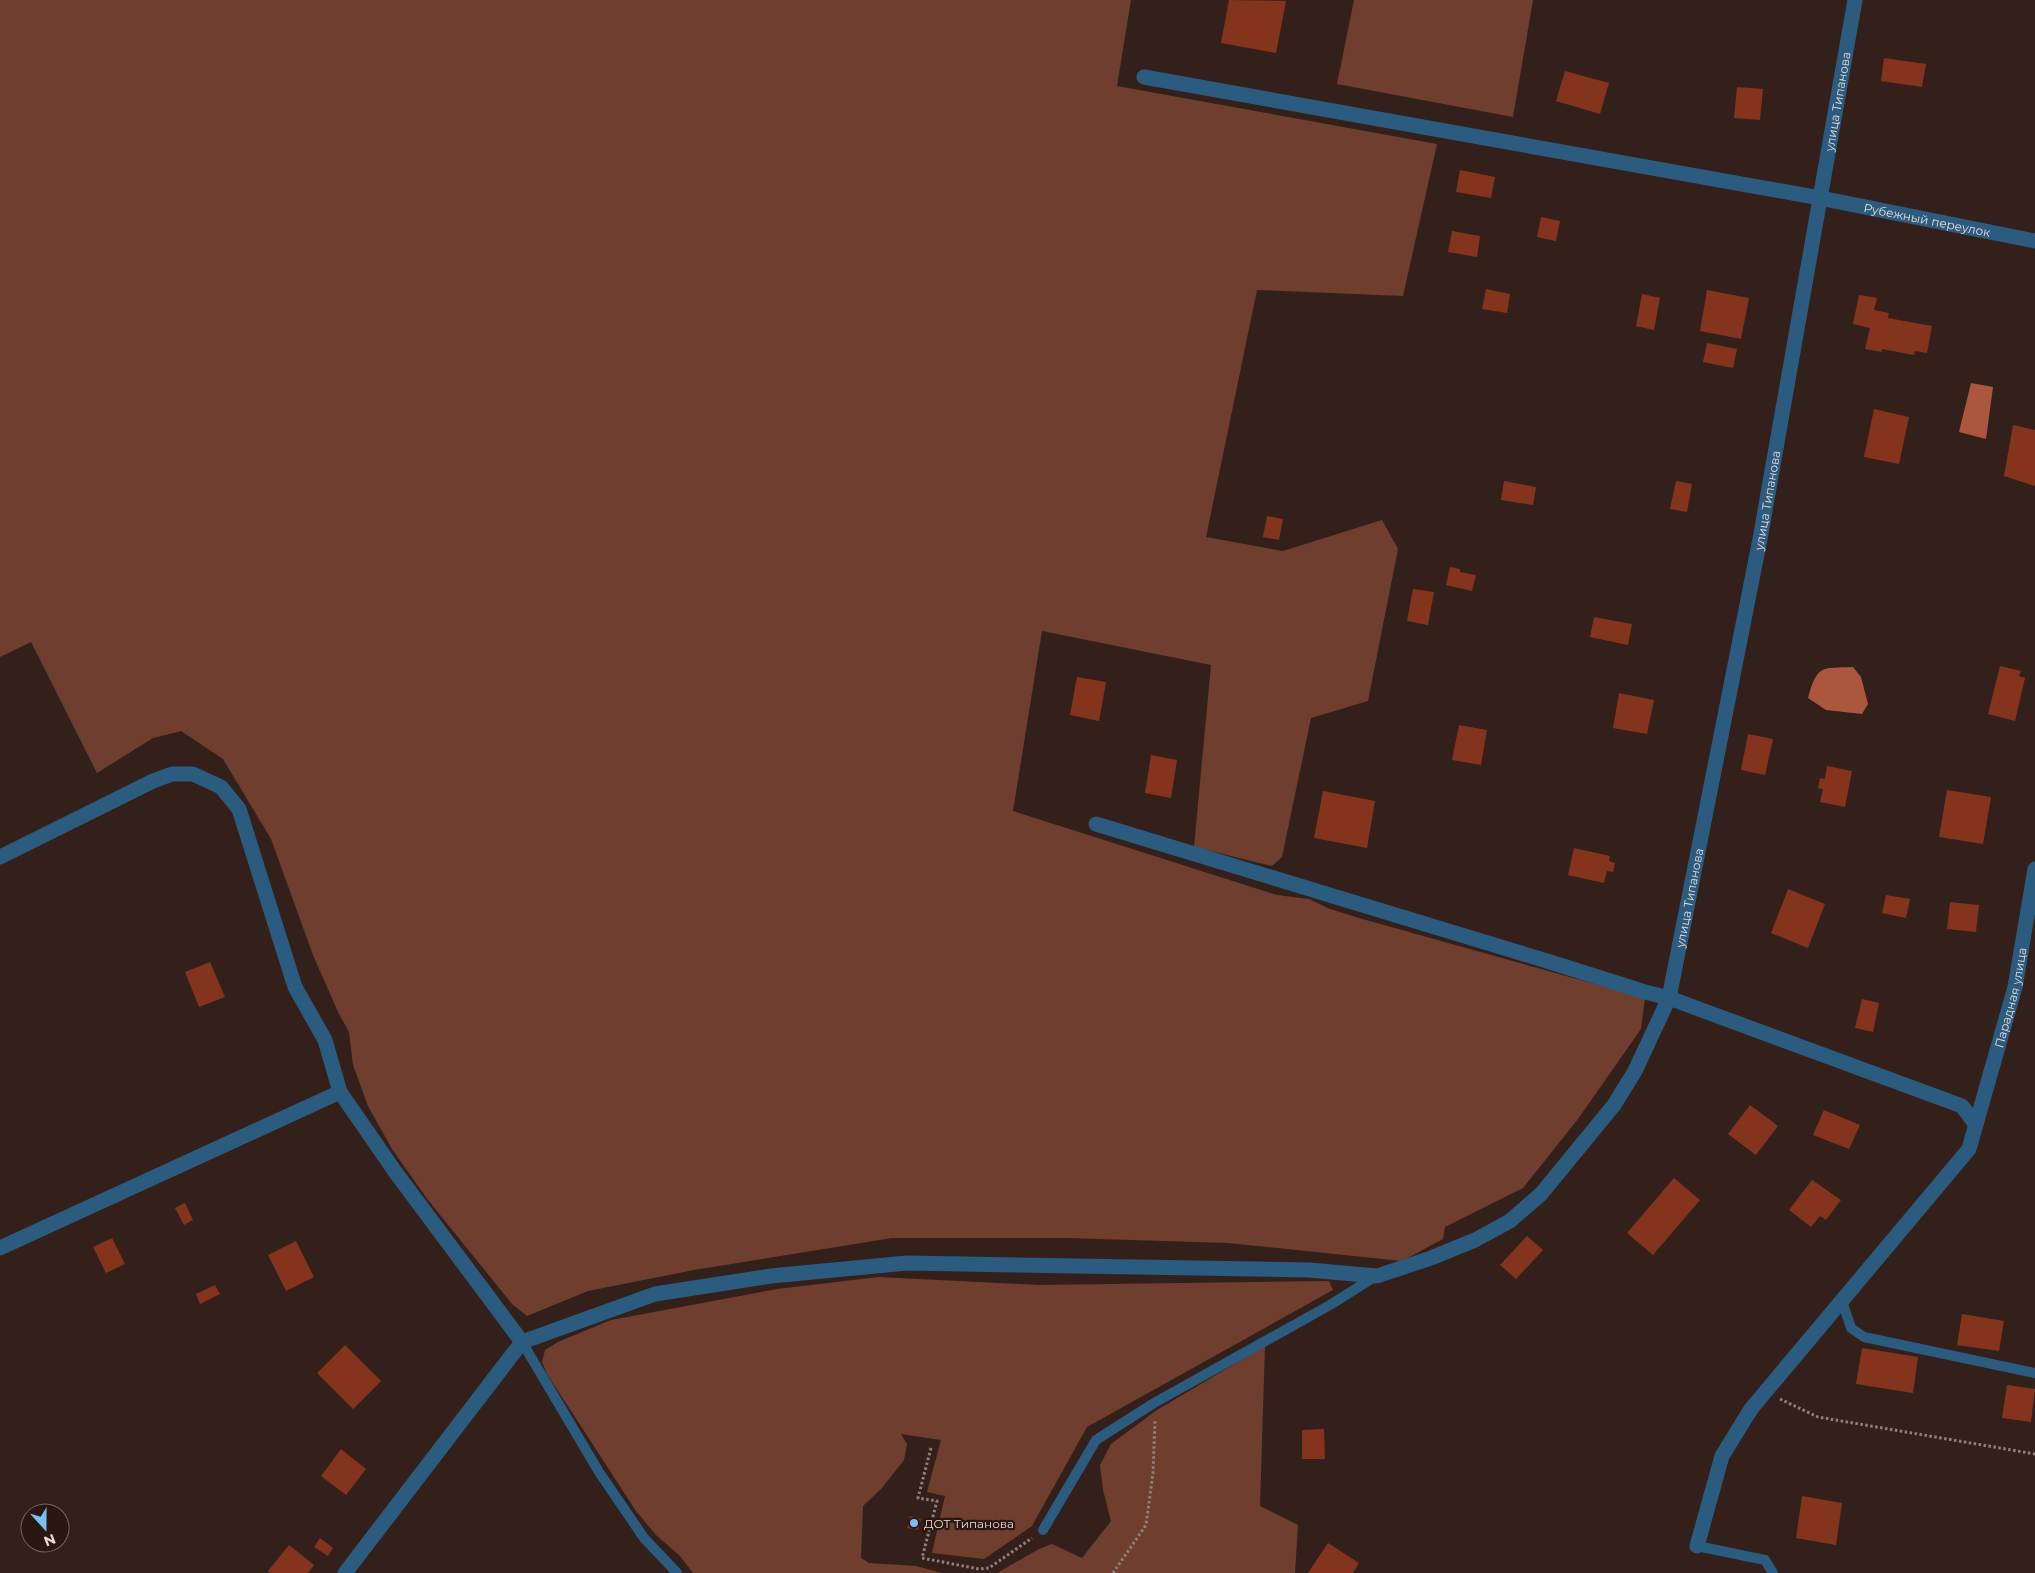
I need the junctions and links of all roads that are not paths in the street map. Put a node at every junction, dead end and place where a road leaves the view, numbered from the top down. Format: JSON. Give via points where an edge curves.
{"nodes":[{"id":1,"x":1855,"y":0,"type":"edge"},
{"id":2,"x":1144,"y":78,"type":"dead end"},
{"id":3,"x":1820,"y":198,"type":"junction"},
{"id":4,"x":2035,"y":241,"type":"edge"},
{"id":5,"x":1096,"y":824,"type":"dead end"},
{"id":6,"x":0,"y":857,"type":"edge"},
{"id":7,"x":2035,"y":869,"type":"edge"},
{"id":8,"x":1669,"y":998,"type":"junction"},
{"id":9,"x":340,"y":1092,"type":"junction"},
{"id":10,"x":1976,"y":1125,"type":"junction"},
{"id":11,"x":0,"y":1248,"type":"edge"},
{"id":12,"x":1377,"y":1276,"type":"junction"},
{"id":13,"x":1842,"y":1301,"type":"junction"},
{"id":14,"x":522,"y":1342,"type":"junction"},
{"id":15,"x":2035,"y":1373,"type":"edge"},
{"id":16,"x":1042,"y":1530,"type":"road end"},
{"id":17,"x":1697,"y":1546,"type":"joint"},
{"id":18,"x":345,"y":1573,"type":"edge"},
{"id":19,"x":677,"y":1573,"type":"edge"},
{"id":20,"x":1773,"y":1573,"type":"edge"}],
"edges":[{"from":1,"to":3,"type":"street","name":"улица Типанова"},
{"from":2,"to":3,"type":"street","name":"Рубежный переулок"},
{"from":3,"to":4,"type":"street","name":"Рубежный переулок"},
{"from":3,"to":8,"type":"street","name":"улица Типанова","via":[[1760,539]]},
{"from":5,"to":8,"type":"street"},
{"from":6,"to":9,"type":"street","via":[[172,774],[193,774],[221,787],[239,809],[295,987],[325,1040]]},
{"from":7,"to":10,"type":"street","name":"Парадная улица","via":[[2015,987]]},
{"from":8,"to":10,"type":"street","via":[[1962,1106]]},
{"from":8,"to":12,"type":"street","name":"улица Типанова","via":[[1636,1071],[1614,1105],[1541,1194],[1510,1221],[1475,1240]]},
{"from":9,"to":11,"type":"street"},
{"from":9,"to":14,"type":"street"},
{"from":10,"to":13,"type":"street","name":"Парадная улица","via":[[1969,1149]]},
{"from":12,"to":14,"type":"street","via":[[1309,1270],[906,1263],[771,1276],[655,1294]]},
{"from":12,"to":16,"type":"lane","via":[[1154,1403],[1096,1440]]},
{"from":13,"to":15,"type":"lane","via":[[1851,1328],[1864,1337]]},
{"from":13,"to":17,"type":"street","name":"Парадная улица","via":[[1751,1408],[1722,1456]]},
{"from":14,"to":18,"type":"street"},
{"from":14,"to":19,"type":"lane","via":[[599,1472],[644,1538]]},
{"from":17,"to":20,"type":"lane","via":[[1765,1560]]}]}
